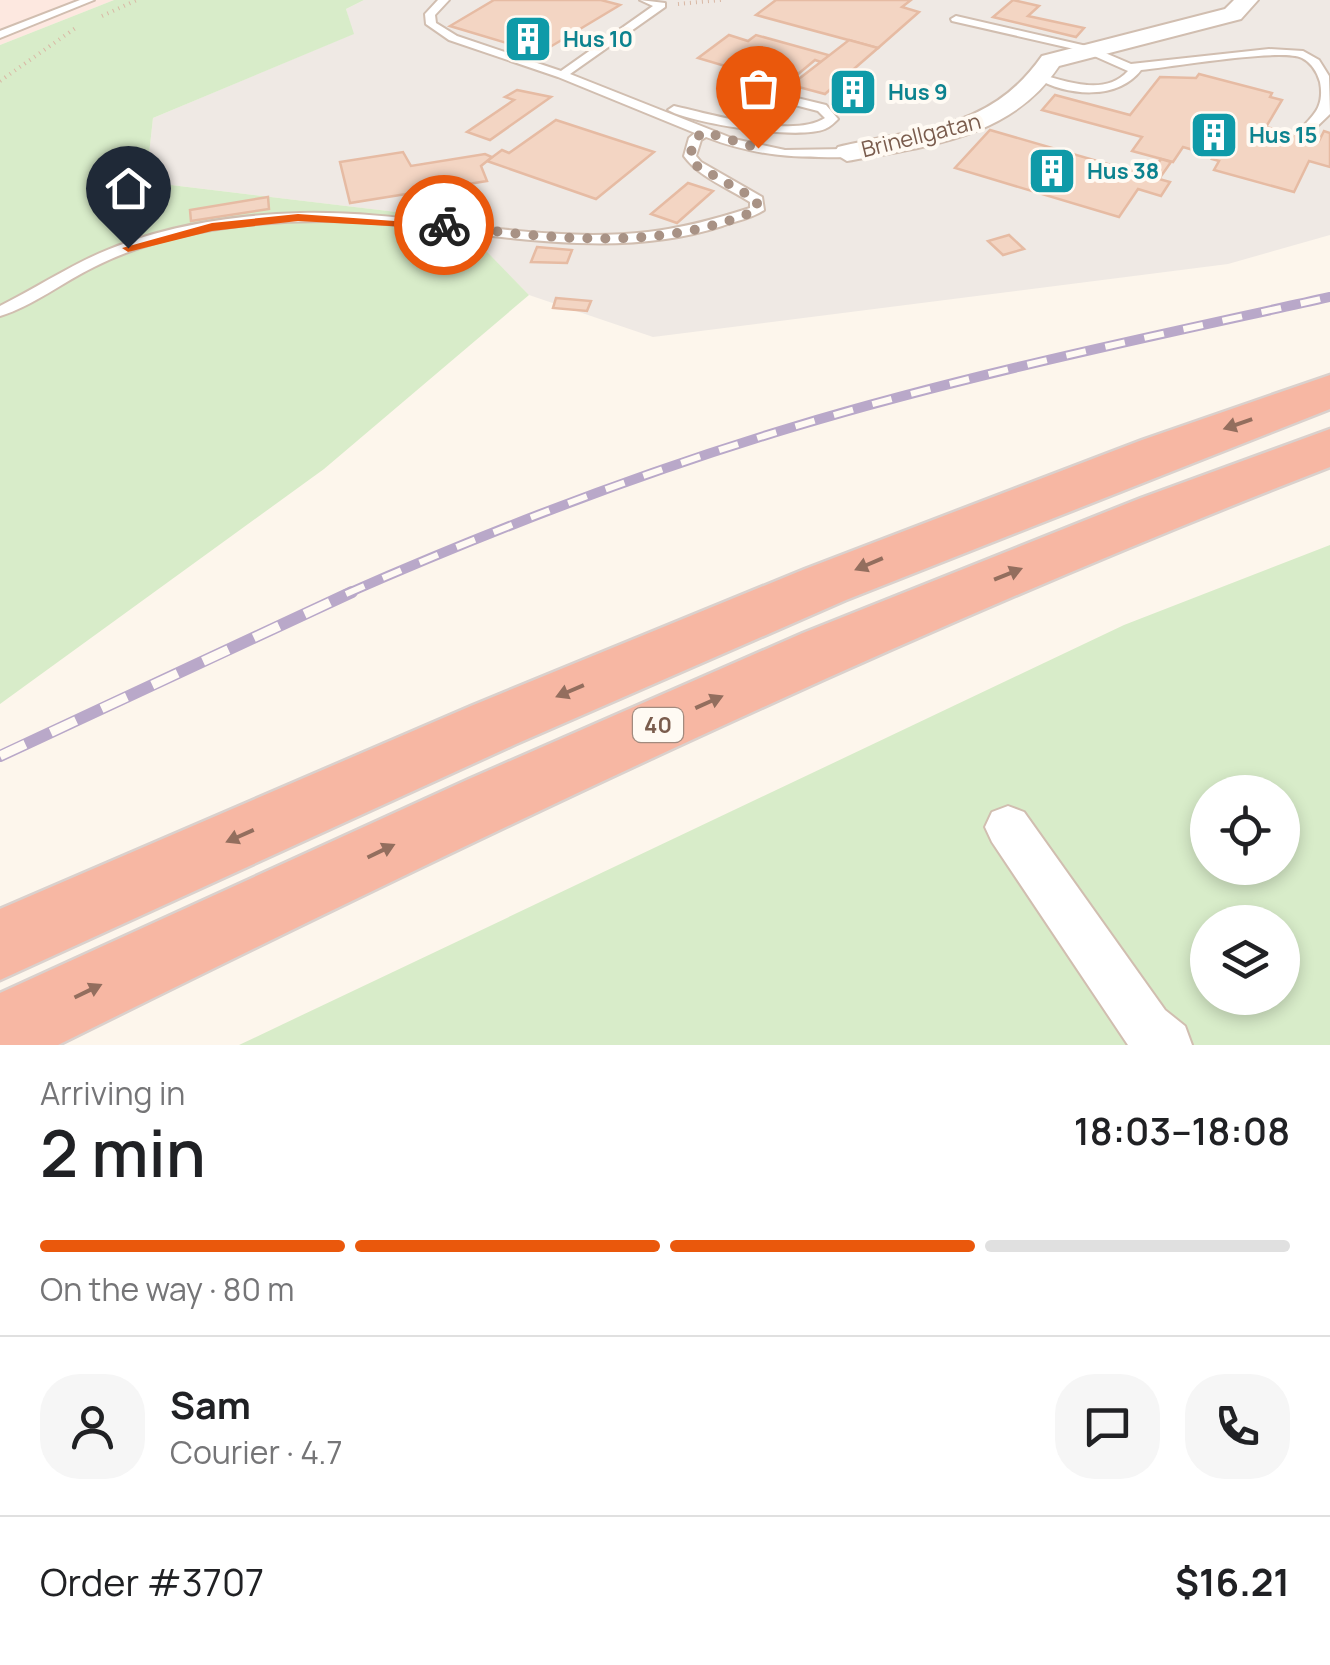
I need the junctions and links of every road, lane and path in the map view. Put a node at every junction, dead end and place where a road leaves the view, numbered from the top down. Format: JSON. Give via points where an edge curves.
{"nodes":[{"id":1,"x":89,"y":0,"type":"edge"},
{"id":2,"x":137,"y":0,"type":"edge"},
{"id":3,"x":444,"y":0,"type":"edge"},
{"id":4,"x":645,"y":0,"type":"edge"},
{"id":5,"x":721,"y":0,"type":"edge"},
{"id":6,"x":1246,"y":0,"type":"edge"},
{"id":7,"x":661,"y":5,"type":"junction"},
{"id":8,"x":956,"y":19,"type":"dead end"},
{"id":9,"x":0,"y":35,"type":"edge"},
{"id":10,"x":1087,"y":49,"type":"junction"},
{"id":11,"x":1133,"y":68,"type":"junction"},
{"id":12,"x":562,"y":75,"type":"junction"},
{"id":13,"x":1042,"y":78,"type":"junction"},
{"id":14,"x":0,"y":81,"type":"edge"},
{"id":15,"x":768,"y":95,"type":"dead end"},
{"id":16,"x":665,"y":115,"type":"junction"},
{"id":17,"x":705,"y":132,"type":"junction"},
{"id":18,"x":1302,"y":134,"type":"dead end"},
{"id":19,"x":846,"y":153,"type":"joint"},
{"id":20,"x":0,"y":312,"type":"edge"},
{"id":21,"x":1330,"y":391,"type":"edge"},
{"id":22,"x":1330,"y":447,"type":"edge"},
{"id":23,"x":1008,"y":827,"type":"dead end"},
{"id":24,"x":0,"y":945,"type":"edge"},
{"id":25,"x":0,"y":1034,"type":"edge"},
{"id":26,"x":1166,"y":1045,"type":"edge"}],
"edges":[{"from":1,"to":9,"type":"lane"},
{"from":2,"to":14,"type":"path","via":[[77,27]]},
{"from":3,"to":12,"type":"lane","via":[[430,14],[432,24],[453,38]]},
{"from":4,"to":7,"type":"lane"},
{"from":5,"to":7,"type":"path"},
{"from":6,"to":10,"type":"street","name":"Brinellgatan","via":[[1233,14]]},
{"from":7,"to":12,"type":"lane"},
{"from":8,"to":10,"type":"lane"},
{"from":10,"to":11,"type":"lane"},
{"from":10,"to":13,"type":"street","name":"Brinellgatan","via":[[1050,61]]},
{"from":11,"to":13,"type":"lane","via":[[1124,83],[1106,88]]},
{"from":11,"to":18,"type":"lane","via":[[1296,52],[1320,67],[1327,81],[1326,111]]},
{"from":12,"to":16,"type":"lane"},
{"from":13,"to":19,"type":"street","name":"Brinellgatan","via":[[997,116]]},
{"from":15,"to":16,"type":"lane","via":[[822,108],[832,119],[819,128],[785,129],[671,110]]},
{"from":16,"to":17,"type":"lane"},
{"from":17,"to":19,"type":"lane","via":[[785,154]]},
{"from":17,"to":20,"type":"lane","via":[[695,138],[690,156],[757,200],[757,210],[611,238],[546,238],[366,218],[212,227],[106,256]]},
{"from":21,"to":24,"type":"highway","one_way":true,"via":[[886,557],[465,735]]},
{"from":25,"to":22,"type":"highway","number":"40","one_way":true,"via":[[504,792],[934,604]]},
{"from":23,"to":26,"type":"street","via":[[1147,1028]]}]}
